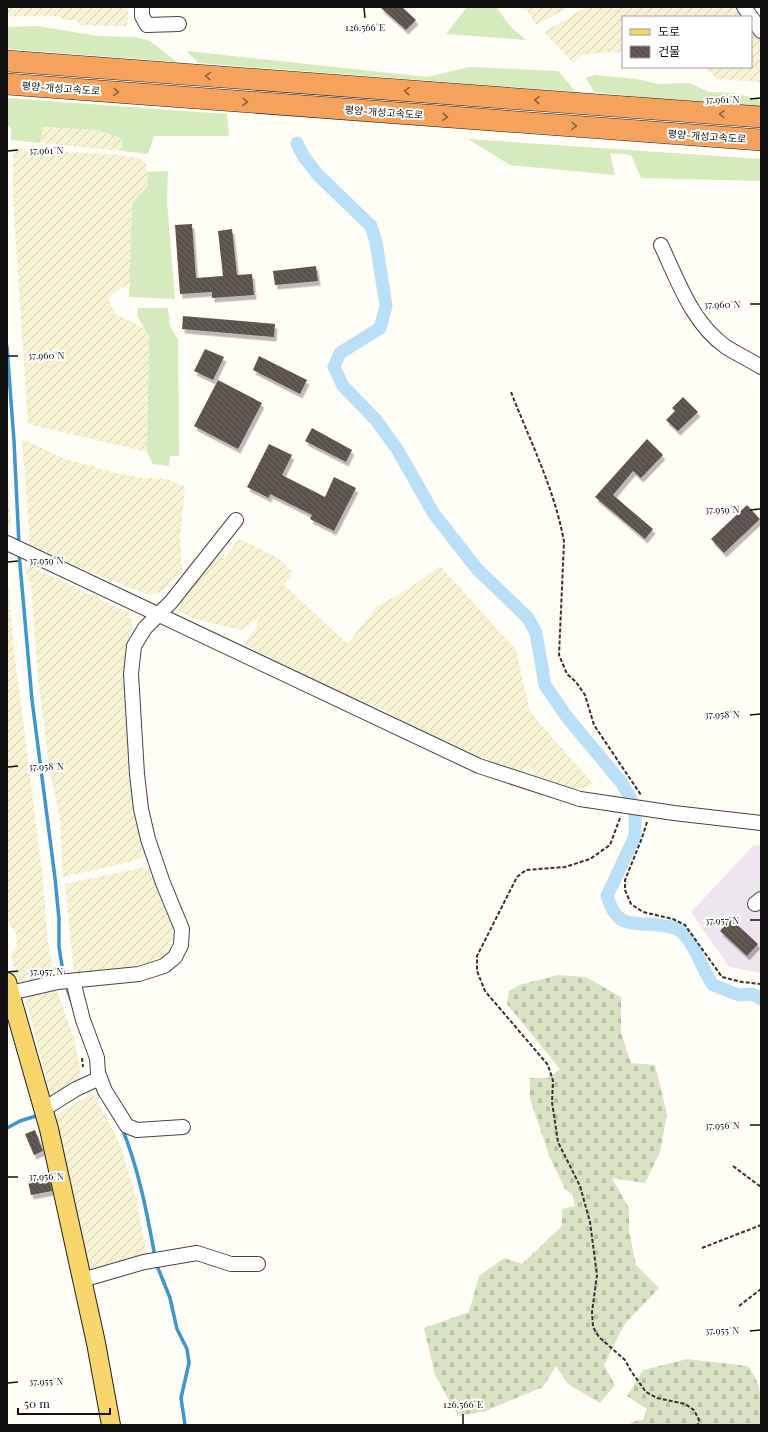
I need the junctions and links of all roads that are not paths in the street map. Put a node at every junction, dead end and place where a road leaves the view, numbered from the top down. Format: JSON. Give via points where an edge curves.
{"nodes":[{"id":1,"x":142,"y":7,"type":"edge"},
{"id":2,"x":744,"y":7,"type":"edge"},
{"id":3,"x":750,"y":16,"type":"edge"},
{"id":4,"x":752,"y":18,"type":"edge"},
{"id":5,"x":179,"y":24,"type":"dead end"},
{"id":6,"x":761,"y":31,"type":"edge"},
{"id":7,"x":7,"y":61,"type":"edge"},
{"id":8,"x":7,"y":84,"type":"edge"},
{"id":9,"x":761,"y":117,"type":"edge"},
{"id":10,"x":761,"y":140,"type":"edge"},
{"id":11,"x":661,"y":245,"type":"dead end"},
{"id":12,"x":761,"y":367,"type":"edge"},
{"id":13,"x":236,"y":520,"type":"dead end"},
{"id":14,"x":9,"y":544,"type":"edge"},
{"id":15,"x":156,"y":615,"type":"junction"},
{"id":16,"x":761,"y":823,"type":"edge"},
{"id":17,"x":73,"y":981,"type":"junction"},
{"id":18,"x":9,"y":988,"type":"edge"},
{"id":19,"x":100,"y":1078,"type":"junction"},
{"id":20,"x":44,"y":1112,"type":"junction"},
{"id":21,"x":183,"y":1127,"type":"dead end"},
{"id":22,"x":258,"y":1264,"type":"dead end"},
{"id":23,"x":82,"y":1280,"type":"junction"},
{"id":24,"x":111,"y":1425,"type":"edge"}],
"edges":[{"from":1,"to":5,"type":"street","via":[[142,16],[147,25]]},
{"from":2,"to":3,"type":"street"},
{"from":4,"to":6,"type":"street"},
{"from":9,"to":7,"type":"highway","one_way":true},
{"from":8,"to":10,"type":"highway","name":"평양-개성고속도로","one_way":true},
{"from":11,"to":12,"type":"street","via":[[693,311],[708,331],[726,347]]},
{"from":13,"to":15,"type":"street","via":[[171,602]]},
{"from":14,"to":15,"type":"street"},
{"from":15,"to":16,"type":"street","via":[[480,766],[580,799]]},
{"from":15,"to":17,"type":"street","via":[[134,646],[131,674],[137,774],[148,839],[182,929],[181,945],[176,957],[164,966],[139,974]]},
{"from":17,"to":18,"type":"street"},
{"from":17,"to":19,"type":"street","via":[[83,1020],[97,1058]]},
{"from":18,"to":20,"type":"main road"},
{"from":19,"to":20,"type":"street","via":[[76,1089]]},
{"from":19,"to":21,"type":"street","via":[[105,1091],[127,1126],[136,1130]]},
{"from":20,"to":23,"type":"main road"},
{"from":22,"to":23,"type":"street","via":[[231,1264],[197,1253],[144,1262]]},
{"from":23,"to":24,"type":"main road"}]}
